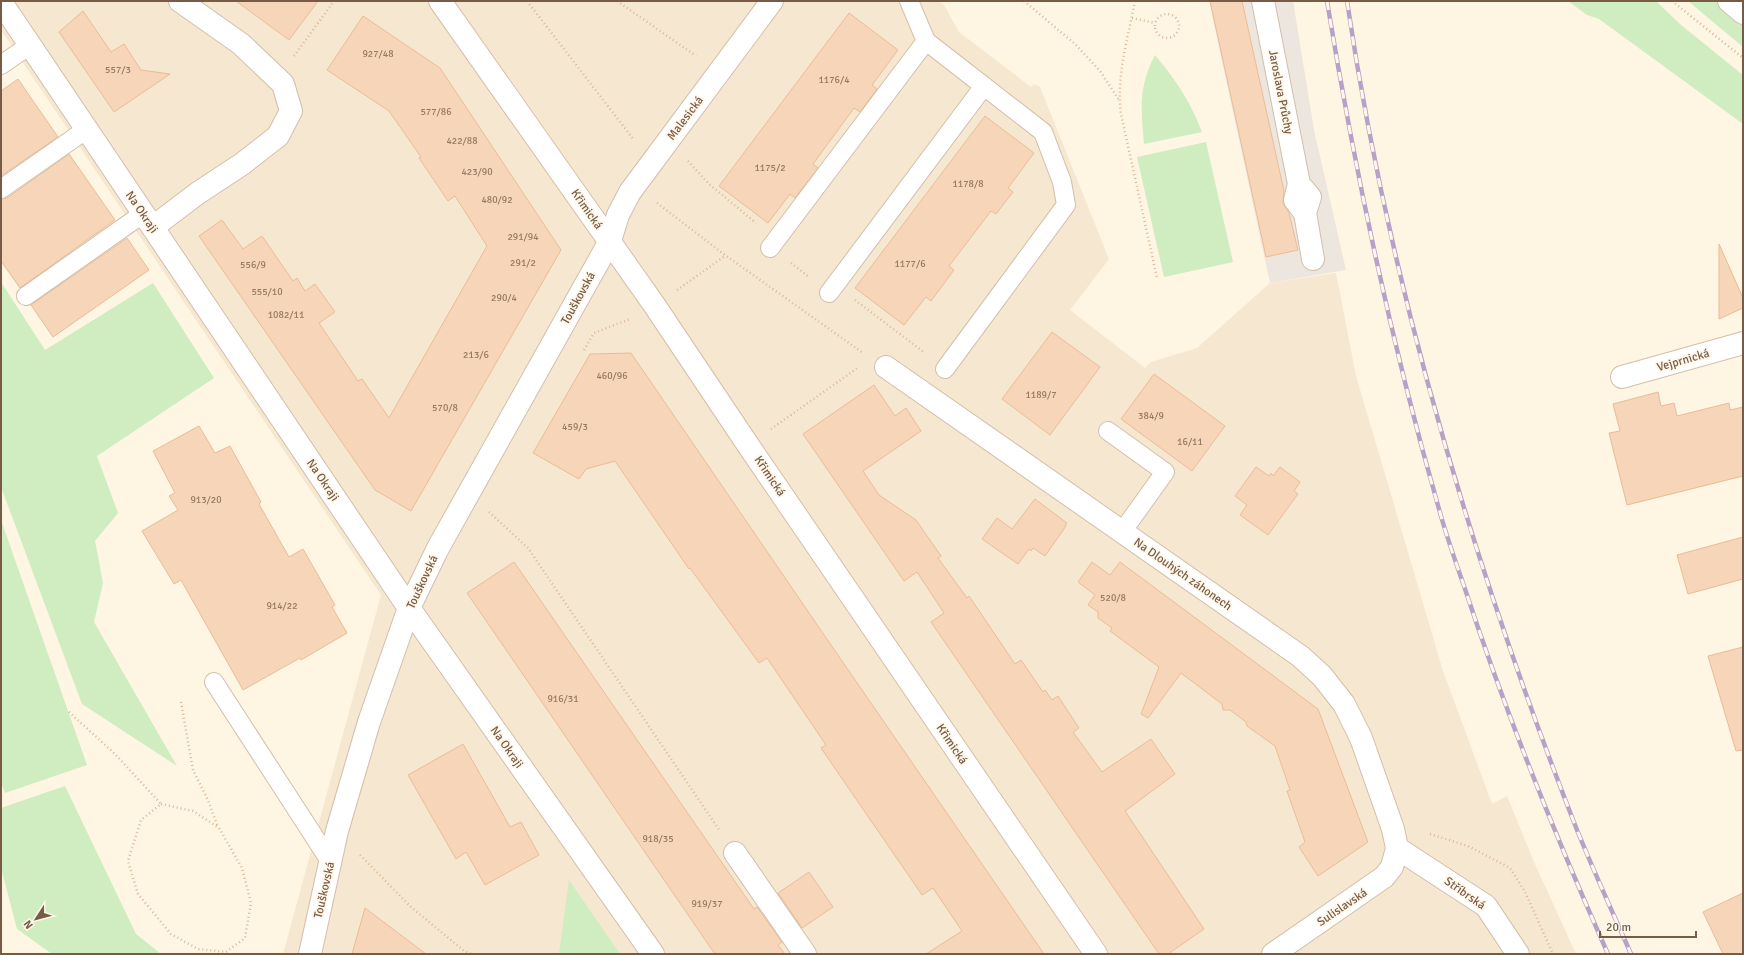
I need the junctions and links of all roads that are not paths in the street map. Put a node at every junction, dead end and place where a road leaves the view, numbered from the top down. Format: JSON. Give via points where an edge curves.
{"nodes":[{"id":1,"x":180,"y":1,"type":"edge"},
{"id":2,"x":440,"y":1,"type":"edge"},
{"id":3,"x":772,"y":1,"type":"edge"},
{"id":4,"x":909,"y":1,"type":"edge"},
{"id":5,"x":1263,"y":1,"type":"edge"},
{"id":6,"x":1729,"y":1,"type":"edge"},
{"id":7,"x":1,"y":2,"type":"edge"},
{"id":8,"x":1743,"y":12,"type":"edge"},
{"id":9,"x":926,"y":41,"type":"junction"},
{"id":10,"x":30,"y":45,"type":"junction"},
{"id":11,"x":1,"y":65,"type":"edge"},
{"id":12,"x":984,"y":86,"type":"junction"},
{"id":13,"x":87,"y":129,"type":"junction"},
{"id":14,"x":1,"y":189,"type":"edge"},
{"id":15,"x":148,"y":220,"type":"junction"},
{"id":16,"x":610,"y":241,"type":"junction"},
{"id":17,"x":770,"y":248,"type":"road end"},
{"id":18,"x":1313,"y":259,"type":"dead end"},
{"id":19,"x":829,"y":293,"type":"road end"},
{"id":20,"x":26,"y":296,"type":"dead end"},
{"id":21,"x":1743,"y":343,"type":"edge"},
{"id":22,"x":886,"y":367,"type":"dead end"},
{"id":23,"x":946,"y":369,"type":"road end"},
{"id":24,"x":1622,"y":377,"type":"dead end"},
{"id":25,"x":1108,"y":431,"type":"dead end"},
{"id":26,"x":1122,"y":532,"type":"junction"},
{"id":27,"x":409,"y":608,"type":"junction"},
{"id":28,"x":214,"y":682,"type":"dead end"},
{"id":29,"x":1397,"y":848,"type":"junction"},
{"id":30,"x":735,"y":853,"type":"road end"},
{"id":31,"x":330,"y":861,"type":"junction"},
{"id":32,"x":310,"y":954,"type":"edge"},
{"id":33,"x":654,"y":954,"type":"edge"},
{"id":34,"x":805,"y":954,"type":"edge"},
{"id":35,"x":1096,"y":954,"type":"edge"},
{"id":36,"x":1273,"y":954,"type":"edge"},
{"id":37,"x":1518,"y":954,"type":"edge"}],
"edges":[{"from":1,"to":15,"type":"street","via":[[241,44],[277,78],[283,84],[291,111],[278,136],[242,164],[198,193]]},
{"from":2,"to":16,"type":"street","name":"Křimická"},
{"from":3,"to":16,"type":"street","name":"Malesická","via":[[630,192],[618,215]]},
{"from":4,"to":9,"type":"lane"},
{"from":5,"to":18,"type":"street","name":"Jaroslava Průchy","via":[[1299,184],[1310,197],[1305,213]]},
{"from":6,"to":8,"type":"street"},
{"from":7,"to":10,"type":"street","name":"Na Okraji"},
{"from":9,"to":12,"type":"lane"},
{"from":9,"to":17,"type":"lane"},
{"from":10,"to":11,"type":"lane"},
{"from":10,"to":13,"type":"street","name":"Na Okraji"},
{"from":12,"to":19,"type":"lane"},
{"from":12,"to":23,"type":"lane","via":[[1043,132],[1062,182],[1066,205]]},
{"from":13,"to":14,"type":"lane"},
{"from":13,"to":15,"type":"street","name":"Na Okraji"},
{"from":15,"to":20,"type":"lane"},
{"from":15,"to":27,"type":"street","name":"Na Okraji"},
{"from":16,"to":27,"type":"street","name":"Touškovská","via":[[438,548]]},
{"from":16,"to":35,"type":"street","name":"Křimická"},
{"from":21,"to":24,"type":"street","name":"Vejprnická"},
{"from":22,"to":26,"type":"street","name":"Na Dlouhých záhonech"},
{"from":25,"to":26,"type":"lane","via":[[1164,472]]},
{"from":26,"to":29,"type":"street","name":"Na Dlouhých záhonech","via":[[1300,656],[1322,676],[1344,704],[1361,738],[1393,829]]},
{"from":27,"to":31,"type":"street","name":"Touškovská","via":[[369,722]]},
{"from":27,"to":33,"type":"street","name":"Na Okraji"},
{"from":28,"to":31,"type":"lane"},
{"from":29,"to":36,"type":"street","name":"Sulislavská","via":[[1392,867],[1384,877]]},
{"from":29,"to":37,"type":"street","name":"Stříbrská","via":[[1486,906]]},
{"from":30,"to":34,"type":"street"},
{"from":31,"to":32,"type":"street","name":"Touškovská"}]}
